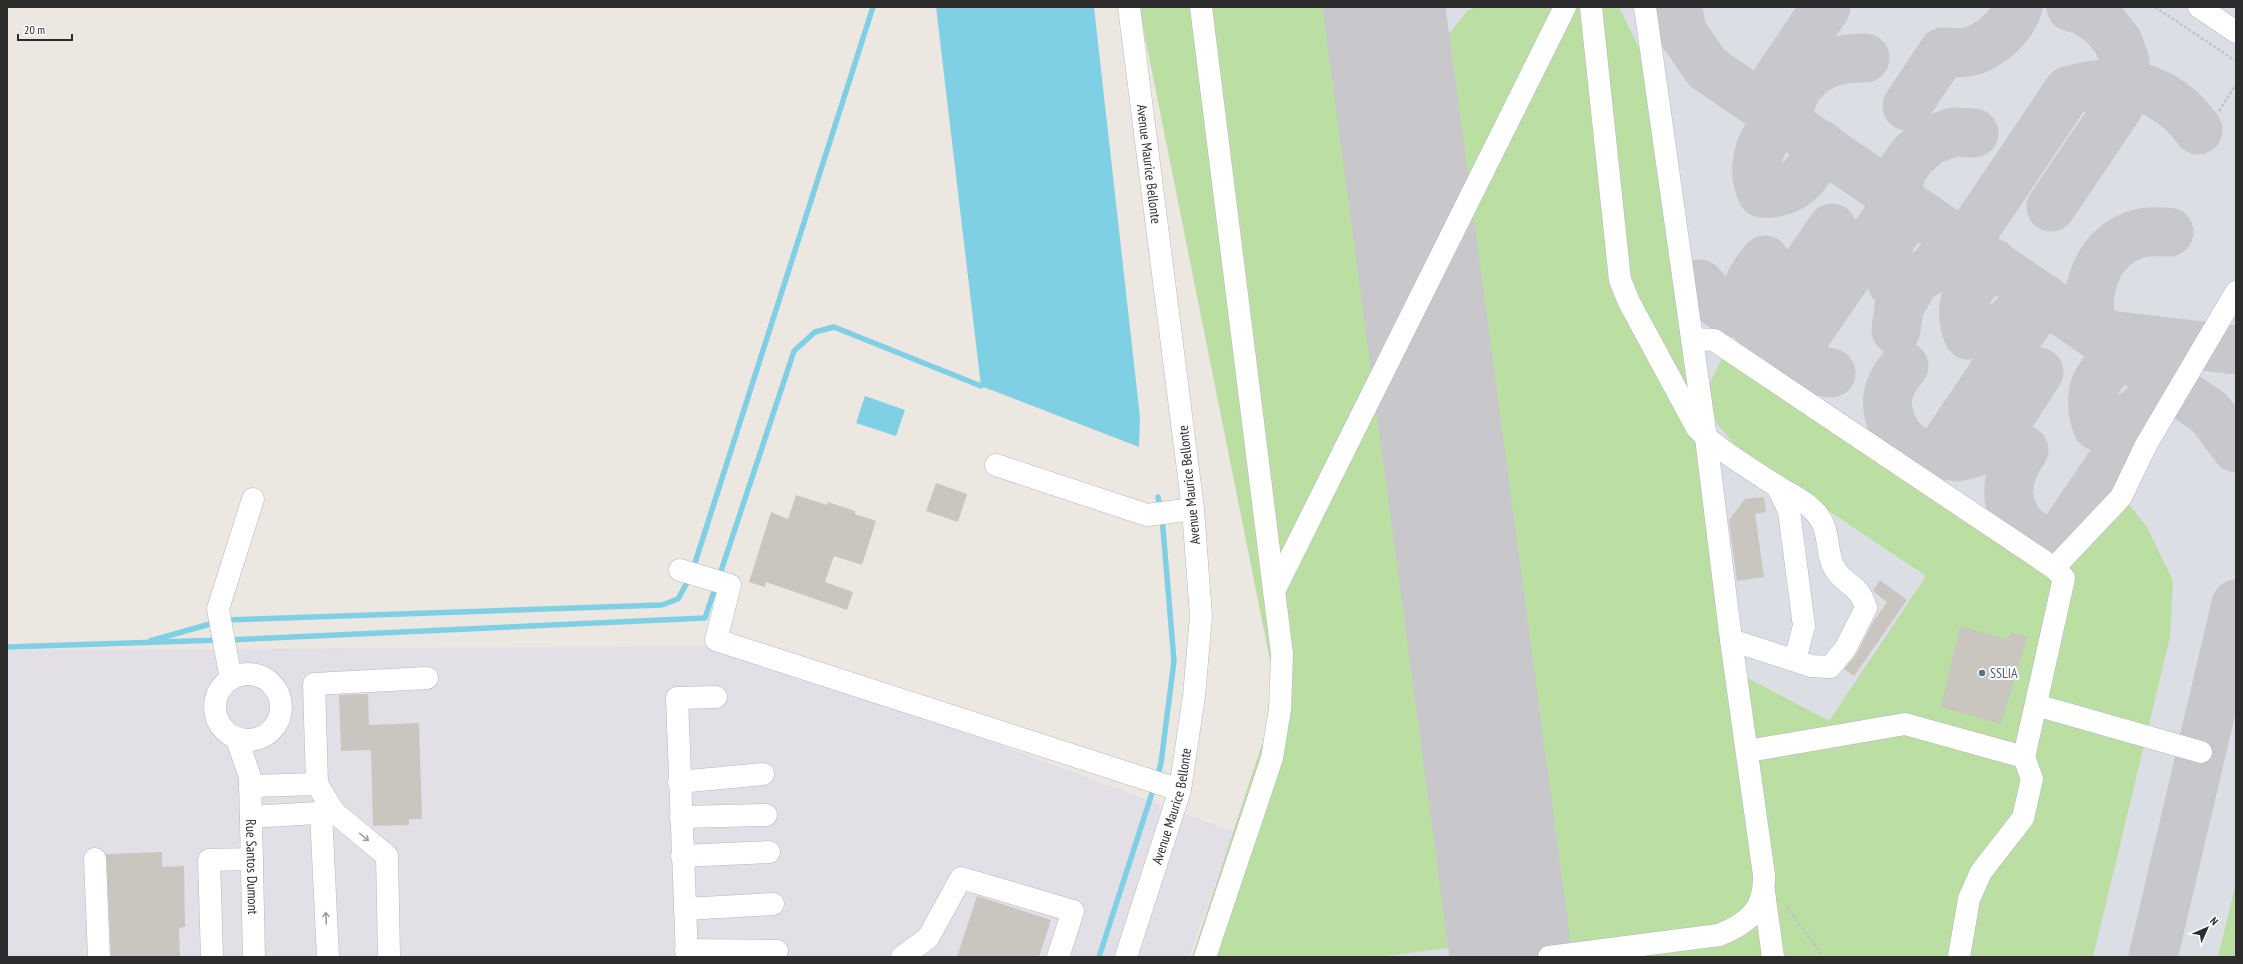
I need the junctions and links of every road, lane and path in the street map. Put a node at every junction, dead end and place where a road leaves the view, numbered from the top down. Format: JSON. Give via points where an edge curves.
{"nodes":[{"id":1,"x":1129,"y":7,"type":"edge"},
{"id":2,"x":1201,"y":7,"type":"edge"},
{"id":3,"x":1565,"y":7,"type":"edge"},
{"id":4,"x":1591,"y":7,"type":"edge"},
{"id":5,"x":1645,"y":7,"type":"edge"},
{"id":6,"x":2155,"y":7,"type":"edge"},
{"id":7,"x":2199,"y":7,"type":"edge"},
{"id":8,"x":2236,"y":32,"type":"edge"},
{"id":9,"x":2236,"y":61,"type":"edge"},
{"id":10,"x":2236,"y":84,"type":"edge"},
{"id":11,"x":2219,"y":111,"type":"dead end"},
{"id":12,"x":2236,"y":292,"type":"edge"},
{"id":13,"x":1692,"y":338,"type":"junction"},
{"id":14,"x":1706,"y":438,"type":"junction"},
{"id":15,"x":996,"y":465,"type":"dead end"},
{"id":16,"x":1778,"y":486,"type":"junction"},
{"id":17,"x":253,"y":499,"type":"dead end"},
{"id":18,"x":1183,"y":510,"type":"junction"},
{"id":19,"x":2054,"y":568,"type":"junction"},
{"id":20,"x":680,"y":570,"type":"dead end"},
{"id":21,"x":1274,"y":591,"type":"junction"},
{"id":22,"x":1731,"y":640,"type":"junction"},
{"id":23,"x":1795,"y":660,"type":"junction"},
{"id":24,"x":426,"y":678,"type":"dead end"},
{"id":25,"x":231,"y":679,"type":"junction"},
{"id":26,"x":716,"y":697,"type":"dead end"},
{"id":27,"x":2036,"y":705,"type":"junction"},
{"id":28,"x":263,"y":737,"type":"junction"},
{"id":29,"x":237,"y":739,"type":"junction"},
{"id":30,"x":1748,"y":751,"type":"junction"},
{"id":31,"x":2201,"y":752,"type":"dead end"},
{"id":32,"x":2024,"y":757,"type":"junction"},
{"id":33,"x":763,"y":774,"type":"dead end"},
{"id":34,"x":250,"y":782,"type":"junction"},
{"id":35,"x":679,"y":782,"type":"junction"},
{"id":36,"x":317,"y":784,"type":"junction"},
{"id":37,"x":1174,"y":788,"type":"junction"},
{"id":38,"x":327,"y":813,"type":"junction"},
{"id":39,"x":766,"y":815,"type":"dead end"},
{"id":40,"x":251,"y":817,"type":"junction"},
{"id":41,"x":681,"y":818,"type":"junction"},
{"id":42,"x":769,"y":852,"type":"dead end"},
{"id":43,"x":682,"y":856,"type":"junction"},
{"id":44,"x":95,"y":859,"type":"dead end"},
{"id":45,"x":252,"y":859,"type":"junction"},
{"id":46,"x":1764,"y":892,"type":"junction"},
{"id":47,"x":773,"y":904,"type":"dead end"},
{"id":48,"x":1786,"y":906,"type":"dead end"},
{"id":49,"x":685,"y":909,"type":"junction"},
{"id":50,"x":777,"y":951,"type":"dead end"},
{"id":51,"x":686,"y":954,"type":"edge"},
{"id":52,"x":98,"y":957,"type":"edge"},
{"id":53,"x":212,"y":957,"type":"edge"},
{"id":54,"x":254,"y":957,"type":"edge"},
{"id":55,"x":328,"y":957,"type":"edge"},
{"id":56,"x":389,"y":957,"type":"edge"},
{"id":57,"x":902,"y":957,"type":"edge"},
{"id":58,"x":1058,"y":957,"type":"edge"},
{"id":59,"x":1126,"y":957,"type":"edge"},
{"id":60,"x":1205,"y":957,"type":"edge"},
{"id":61,"x":1548,"y":957,"type":"edge"},
{"id":62,"x":1773,"y":957,"type":"edge"},
{"id":63,"x":1823,"y":957,"type":"edge"},
{"id":64,"x":1959,"y":957,"type":"edge"}],
"edges":[{"from":1,"to":18,"type":"street","name":"Avenue Maurice Bellonte"},
{"from":2,"to":21,"type":"street"},
{"from":3,"to":21,"type":"street"},
{"from":4,"to":14,"type":"street","via":[[1620,280],[1629,302],[1696,428]]},
{"from":5,"to":13,"type":"street"},
{"from":6,"to":9,"type":"path"},
{"from":7,"to":8,"type":"street"},
{"from":10,"to":11,"type":"path"},
{"from":12,"to":19,"type":"street","via":[[2146,444],[2121,497]]},
{"from":13,"to":14,"type":"street"},
{"from":13,"to":19,"type":"street","via":[[1714,340]]},
{"from":14,"to":16,"type":"street"},
{"from":14,"to":22,"type":"street"},
{"from":15,"to":18,"type":"street","via":[[1149,515]]},
{"from":16,"to":23,"type":"street","via":[[1789,511],[1804,626]]},
{"from":16,"to":23,"type":"street","via":[[1807,504],[1822,522],[1835,569],[1862,594],[1866,608],[1845,649],[1830,667],[1811,666]]},
{"from":17,"to":25,"type":"street","via":[[218,609]]},
{"from":18,"to":37,"type":"street","name":"Avenue Maurice Bellonte","via":[[1201,616],[1194,696]]},
{"from":19,"to":27,"type":"street","via":[[2064,578]]},
{"from":20,"to":37,"type":"street","via":[[730,585],[716,640]]},
{"from":21,"to":60,"type":"street","via":[[1282,654],[1280,709],[1272,758]]},
{"from":22,"to":23,"type":"street"},
{"from":22,"to":30,"type":"street"},
{"from":24,"to":36,"type":"street","via":[[314,684]]},
{"from":25,"to":28,"type":"street","via":[[242,675],[265,678],[277,691],[282,708],[280,718],[271,732]]},
{"from":25,"to":29,"type":"street","via":[[218,694],[216,714],[224,730]]},
{"from":26,"to":35,"type":"street","via":[[677,698]]},
{"from":27,"to":31,"type":"street"},
{"from":27,"to":32,"type":"street"},
{"from":28,"to":29,"type":"street","via":[[253,740]]},
{"from":28,"to":34,"type":"street"},
{"from":29,"to":34,"type":"street"},
{"from":30,"to":32,"type":"street","via":[[1905,724]]},
{"from":30,"to":46,"type":"street"},
{"from":32,"to":64,"type":"street","via":[[2032,779],[2023,818],[1981,872],[1969,899]]},
{"from":33,"to":35,"type":"street"},
{"from":34,"to":36,"type":"street"},
{"from":34,"to":40,"type":"street","name":"Rue Santos Dumont"},
{"from":35,"to":41,"type":"street"},
{"from":36,"to":38,"type":"street"},
{"from":37,"to":59,"type":"street","name":"Avenue Maurice Bellonte"},
{"from":38,"to":40,"type":"street"},
{"from":55,"to":38,"type":"street","one_way":true},
{"from":38,"to":56,"type":"street","one_way":true,"via":[[387,856]]},
{"from":39,"to":41,"type":"street"},
{"from":40,"to":45,"type":"street","name":"Rue Santos Dumont"},
{"from":41,"to":43,"type":"street"},
{"from":42,"to":43,"type":"street"},
{"from":43,"to":49,"type":"street"},
{"from":44,"to":52,"type":"street"},
{"from":45,"to":53,"type":"street","via":[[209,860]]},
{"from":45,"to":54,"type":"street","name":"Rue Santos Dumont"},
{"from":46,"to":61,"type":"street","via":[[1753,914],[1740,926],[1719,935]]},
{"from":46,"to":62,"type":"street"},
{"from":47,"to":49,"type":"street"},
{"from":48,"to":63,"type":"path"},
{"from":49,"to":51,"type":"street"},
{"from":50,"to":51,"type":"street"},
{"from":57,"to":58,"type":"street","via":[[928,938],[962,878],[1073,911]]}]}
